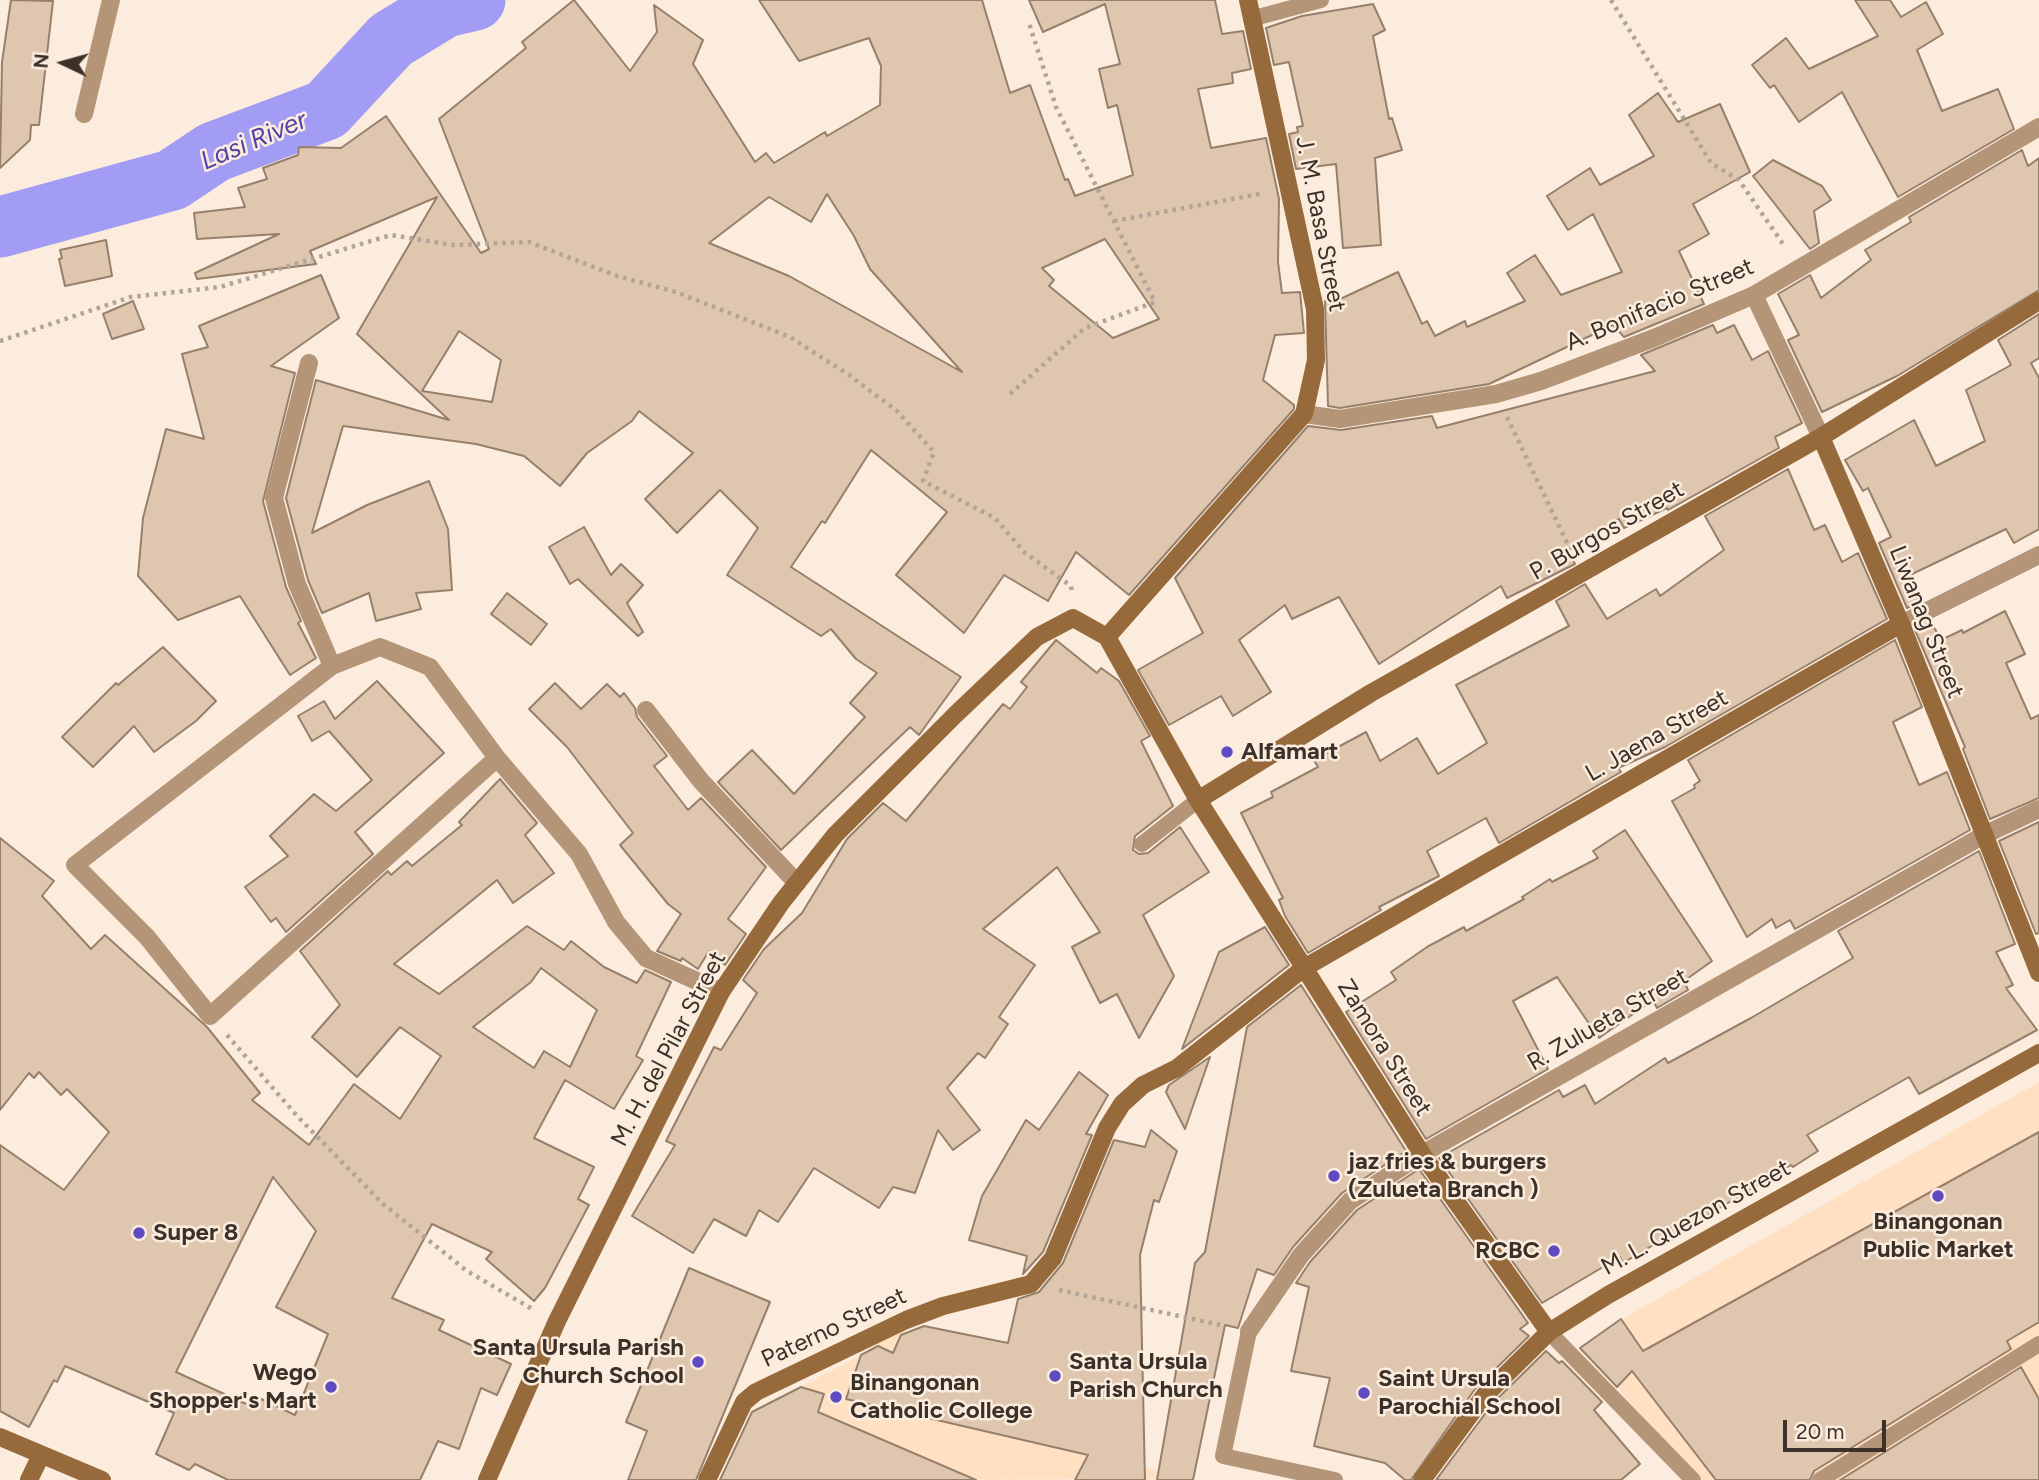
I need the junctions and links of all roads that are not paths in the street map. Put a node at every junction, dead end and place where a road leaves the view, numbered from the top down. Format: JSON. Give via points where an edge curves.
{"nodes":[{"id":1,"x":111,"y":0,"type":"edge"},
{"id":2,"x":1248,"y":0,"type":"edge"},
{"id":3,"x":1321,"y":0,"type":"edge"},
{"id":4,"x":1251,"y":19,"type":"junction"},
{"id":5,"x":84,"y":114,"type":"dead end"},
{"id":6,"x":2039,"y":127,"type":"edge"},
{"id":7,"x":1754,"y":295,"type":"junction"},
{"id":8,"x":2039,"y":301,"type":"edge"},
{"id":9,"x":309,"y":363,"type":"dead end"},
{"id":10,"x":1304,"y":414,"type":"junction"},
{"id":11,"x":1821,"y":436,"type":"junction"},
{"id":12,"x":2039,"y":555,"type":"edge"},
{"id":13,"x":1901,"y":624,"type":"junction"},
{"id":14,"x":1107,"y":637,"type":"junction"},
{"id":15,"x":332,"y":666,"type":"junction"},
{"id":16,"x":646,"y":710,"type":"dead end"},
{"id":17,"x":498,"y":758,"type":"junction"},
{"id":18,"x":1198,"y":800,"type":"junction"},
{"id":19,"x":2039,"y":809,"type":"edge"},
{"id":20,"x":1984,"y":835,"type":"junction"},
{"id":21,"x":1142,"y":845,"type":"dead end"},
{"id":22,"x":797,"y":883,"type":"junction"},
{"id":23,"x":1304,"y":968,"type":"junction"},
{"id":24,"x":2039,"y":973,"type":"edge"},
{"id":25,"x":721,"y":992,"type":"junction"},
{"id":26,"x":2039,"y":1054,"type":"edge"},
{"id":27,"x":1422,"y":1154,"type":"junction"},
{"id":28,"x":1031,"y":1284,"type":"joint"},
{"id":29,"x":1249,"y":1331,"type":"joint"},
{"id":30,"x":1549,"y":1332,"type":"junction"},
{"id":31,"x":2039,"y":1344,"type":"edge"},
{"id":32,"x":0,"y":1437,"type":"edge"},
{"id":33,"x":41,"y":1455,"type":"junction"},
{"id":34,"x":1682,"y":1476,"type":"edge"},
{"id":35,"x":29,"y":1480,"type":"edge"},
{"id":36,"x":102,"y":1480,"type":"edge"},
{"id":37,"x":487,"y":1480,"type":"edge"},
{"id":38,"x":707,"y":1480,"type":"edge"},
{"id":39,"x":1335,"y":1480,"type":"edge"},
{"id":40,"x":1422,"y":1480,"type":"edge"},
{"id":41,"x":1820,"y":1480,"type":"edge"}],
"edges":[{"from":1,"to":5,"type":"street"},
{"from":2,"to":4,"type":"street","name":"J. M. Basa Street"},
{"from":3,"to":4,"type":"lane"},
{"from":4,"to":10,"type":"street","name":"J. M. Basa Street","via":[[1315,309],[1316,360]]},
{"from":6,"to":7,"type":"street","name":"A. Bonifacio Street"},
{"from":7,"to":10,"type":"street","name":"A. Bonifacio Street","via":[[1641,343],[1496,394],[1340,419]]},
{"from":7,"to":11,"type":"street","name":"Liwanag Street"},
{"from":8,"to":11,"type":"street","name":"P. Burgos Street"},
{"from":9,"to":15,"type":"street","via":[[274,498],[297,584]]},
{"from":10,"to":14,"type":"street","name":"J. M. Basa Street"},
{"from":11,"to":13,"type":"street","name":"Liwanag Street"},
{"from":11,"to":18,"type":"street","name":"P. Burgos Street","via":[[1371,693]]},
{"from":12,"to":13,"type":"street","name":"L. Jaena Street"},
{"from":13,"to":20,"type":"street","name":"Liwanag Street"},
{"from":13,"to":23,"type":"street","name":"L. Jaena Street"},
{"from":14,"to":18,"type":"street","name":"Zamora Street"},
{"from":14,"to":22,"type":"street","name":"M. H. del Pilar Street","via":[[1073,618],[1038,637],[835,835]]},
{"from":15,"to":17,"type":"street","via":[[380,646],[430,667]]},
{"from":15,"to":17,"type":"street","via":[[75,865],[147,937],[211,1016]]},
{"from":16,"to":22,"type":"street","via":[[701,781]]},
{"from":17,"to":25,"type":"street","via":[[579,854],[616,922],[646,958]]},
{"from":18,"to":21,"type":"lane"},
{"from":18,"to":23,"type":"street","name":"Zamora Street"},
{"from":19,"to":20,"type":"street","name":"R. Zulueta Street"},
{"from":20,"to":24,"type":"street","name":"Liwanag Street"},
{"from":20,"to":27,"type":"street","name":"R. Zulueta Street"},
{"from":22,"to":25,"type":"street","name":"M. H. del Pilar Street"},
{"from":23,"to":27,"type":"street","name":"Zamora Street"},
{"from":23,"to":28,"type":"street","name":"L. Jaena Street","via":[[1177,1068],[1143,1085],[1122,1104],[1107,1128],[1053,1258]]},
{"from":25,"to":37,"type":"street","name":"M. H. del Pilar Street","via":[[557,1321]]},
{"from":26,"to":30,"type":"street","name":"M. L. Quezon Street"},
{"from":27,"to":29,"type":"street","name":"R. Zulueta Street","via":[[1350,1201],[1301,1255]]},
{"from":27,"to":30,"type":"street","name":"Zamora Street"},
{"from":28,"to":38,"type":"street","name":"Paterno Street","via":[[906,1320],[756,1392],[744,1402]]},
{"from":29,"to":39,"type":"lane","via":[[1223,1456]]},
{"from":30,"to":34,"type":"lane","name":"Zamora Street"},
{"from":30,"to":40,"type":"street","name":"M. L. Quezon Street","via":[[1484,1396]]},
{"from":31,"to":41,"type":"lane"},
{"from":32,"to":33,"type":"street"},
{"from":33,"to":35,"type":"street"},
{"from":33,"to":36,"type":"street"}]}
